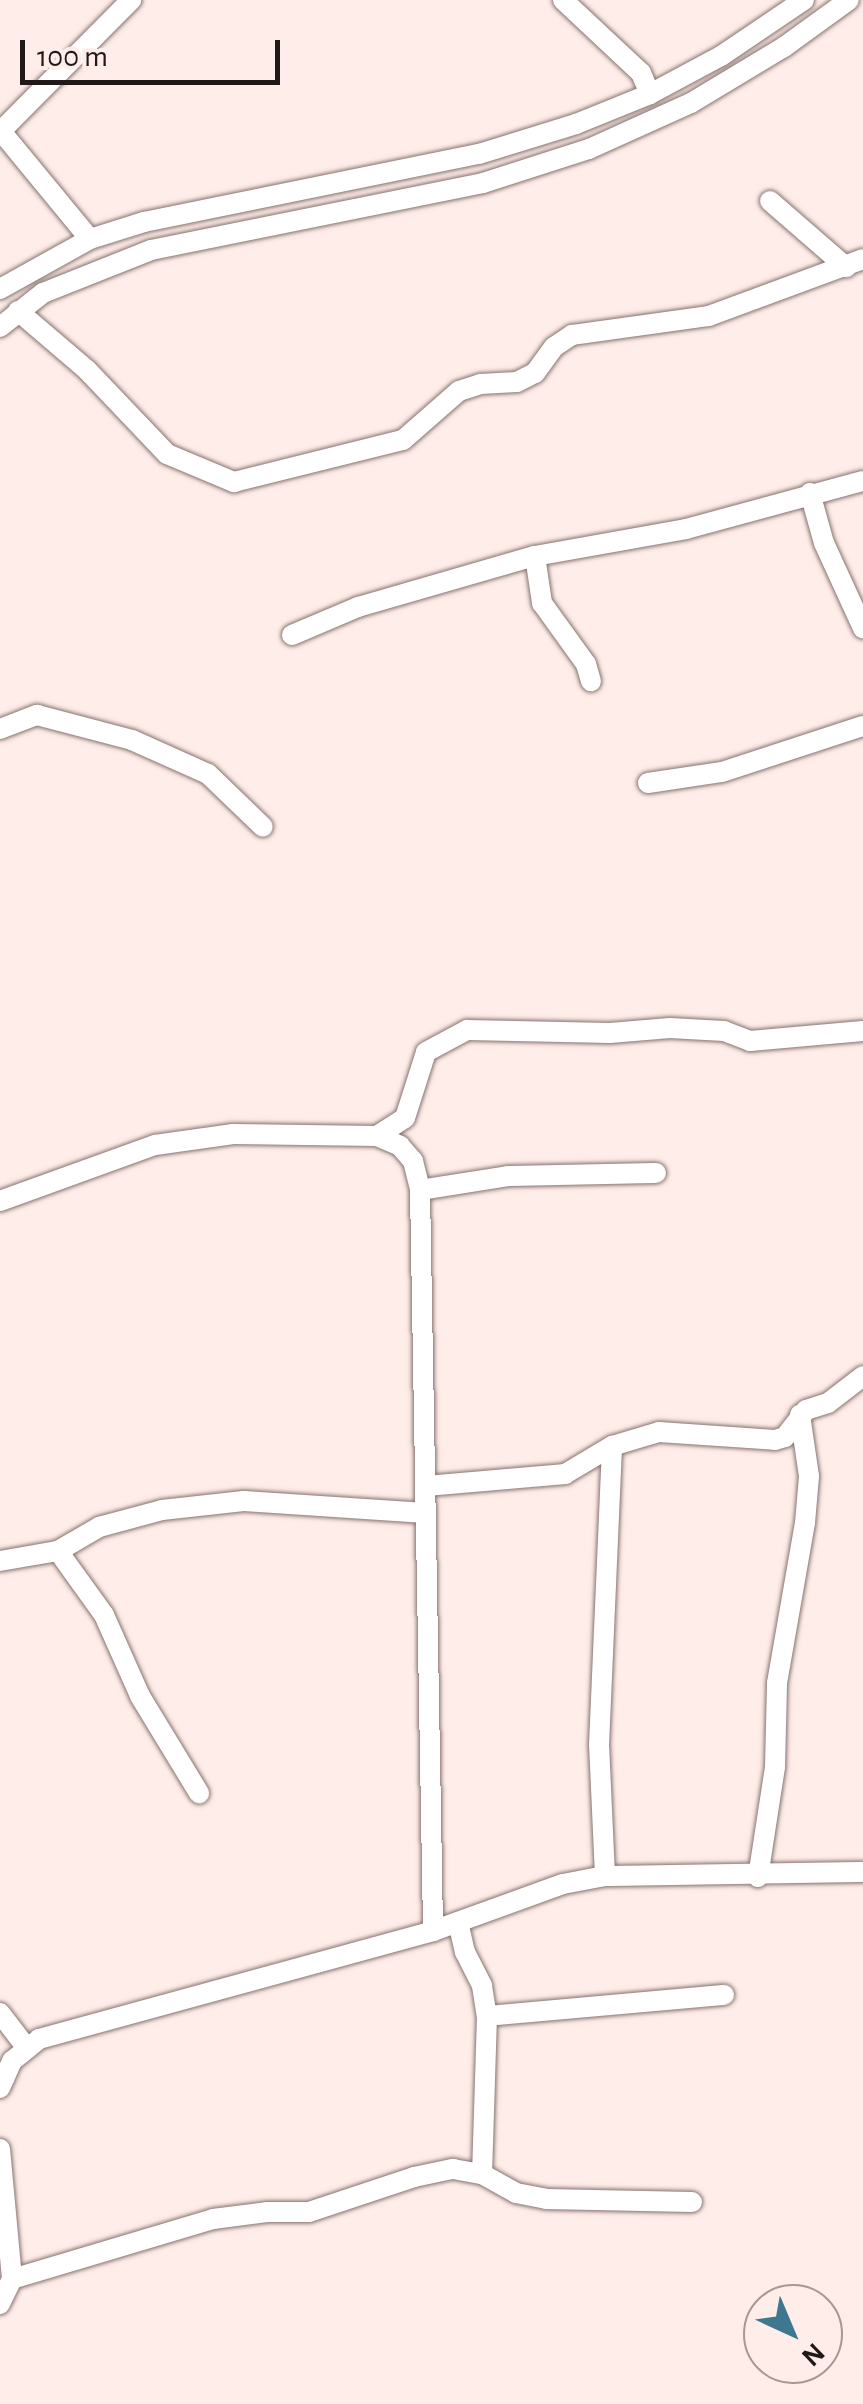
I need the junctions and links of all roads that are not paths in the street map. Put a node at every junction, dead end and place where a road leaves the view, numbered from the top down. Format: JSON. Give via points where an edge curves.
{"nodes":[{"id":1,"x":131,"y":0,"type":"edge"},
{"id":2,"x":564,"y":0,"type":"edge"},
{"id":3,"x":804,"y":0,"type":"edge"},
{"id":4,"x":850,"y":0,"type":"edge"},
{"id":5,"x":650,"y":94,"type":"junction"},
{"id":6,"x":1,"y":130,"type":"edge"},
{"id":7,"x":770,"y":201,"type":"dead end"},
{"id":8,"x":90,"y":240,"type":"junction"},
{"id":9,"x":855,"y":263,"type":"edge"},
{"id":10,"x":0,"y":289,"type":"edge"},
{"id":11,"x":18,"y":311,"type":"junction"},
{"id":12,"x":0,"y":327,"type":"edge"},
{"id":13,"x":863,"y":481,"type":"edge"},
{"id":14,"x":810,"y":493,"type":"junction"},
{"id":15,"x":535,"y":556,"type":"junction"},
{"id":16,"x":863,"y":628,"type":"edge"},
{"id":17,"x":292,"y":634,"type":"dead end"},
{"id":18,"x":591,"y":681,"type":"dead end"},
{"id":19,"x":863,"y":726,"type":"edge"},
{"id":20,"x":0,"y":728,"type":"edge"},
{"id":21,"x":648,"y":783,"type":"dead end"},
{"id":22,"x":263,"y":827,"type":"dead end"},
{"id":23,"x":863,"y":1031,"type":"edge"},
{"id":24,"x":376,"y":1136,"type":"junction"},
{"id":25,"x":656,"y":1173,"type":"dead end"},
{"id":26,"x":420,"y":1190,"type":"junction"},
{"id":27,"x":0,"y":1201,"type":"edge"},
{"id":28,"x":863,"y":1376,"type":"edge"},
{"id":29,"x":800,"y":1415,"type":"junction"},
{"id":30,"x":612,"y":1446,"type":"junction"},
{"id":31,"x":426,"y":1486,"type":"junction"},
{"id":32,"x":426,"y":1512,"type":"junction"},
{"id":33,"x":58,"y":1551,"type":"junction"},
{"id":34,"x":0,"y":1561,"type":"edge"},
{"id":35,"x":200,"y":1792,"type":"dead end"},
{"id":36,"x":863,"y":1872,"type":"edge"},
{"id":37,"x":605,"y":1876,"type":"junction"},
{"id":38,"x":758,"y":1877,"type":"junction"},
{"id":39,"x":458,"y":1922,"type":"junction"},
{"id":40,"x":433,"y":1930,"type":"junction"},
{"id":41,"x":724,"y":1995,"type":"dead end"},
{"id":42,"x":0,"y":2013,"type":"edge"},
{"id":43,"x":487,"y":2016,"type":"junction"},
{"id":44,"x":26,"y":2047,"type":"junction"},
{"id":45,"x":0,"y":2088,"type":"edge"},
{"id":46,"x":0,"y":2150,"type":"edge"},
{"id":47,"x":482,"y":2174,"type":"junction"},
{"id":48,"x":692,"y":2202,"type":"dead end"},
{"id":49,"x":12,"y":2279,"type":"junction"},
{"id":50,"x":0,"y":2304,"type":"edge"}],
"edges":[{"from":1,"to":6,"type":"street"},
{"from":2,"to":5,"type":"street","via":[[641,73]]},
{"from":3,"to":5,"type":"street","via":[[722,56]]},
{"from":4,"to":11,"type":"street","via":[[691,103],[589,148],[483,184],[151,250],[71,280]]},
{"from":5,"to":8,"type":"street","via":[[479,154],[144,222]]},
{"from":6,"to":8,"type":"street"},
{"from":7,"to":9,"type":"street"},
{"from":8,"to":10,"type":"street"},
{"from":9,"to":11,"type":"street","via":[[709,316],[572,335],[536,373],[460,391],[403,440],[234,482],[168,454],[88,370]]},
{"from":11,"to":12,"type":"street"},
{"from":13,"to":14,"type":"street"},
{"from":14,"to":15,"type":"street","via":[[686,529]]},
{"from":14,"to":16,"type":"street","via":[[824,543]]},
{"from":15,"to":17,"type":"street"},
{"from":15,"to":18,"type":"street","via":[[542,603]]},
{"from":19,"to":21,"type":"street","via":[[722,772]]},
{"from":20,"to":22,"type":"street","via":[[37,715],[132,740],[208,774]]},
{"from":23,"to":24,"type":"street","via":[[750,1041],[724,1031],[670,1028],[467,1030],[426,1052],[405,1118]]},
{"from":24,"to":26,"type":"street","via":[[413,1160]]},
{"from":24,"to":27,"type":"street","via":[[233,1134],[155,1146]]},
{"from":25,"to":26,"type":"street","via":[[508,1176]]},
{"from":26,"to":31,"type":"street"},
{"from":28,"to":29,"type":"street"},
{"from":29,"to":30,"type":"street","via":[[775,1440],[659,1432]]},
{"from":29,"to":38,"type":"street","via":[[809,1476]]},
{"from":30,"to":31,"type":"street","via":[[565,1474]]},
{"from":30,"to":37,"type":"street","via":[[599,1745]]},
{"from":31,"to":32,"type":"street"},
{"from":32,"to":33,"type":"street","via":[[244,1501],[98,1526]]},
{"from":32,"to":40,"type":"street"},
{"from":33,"to":34,"type":"street"},
{"from":33,"to":35,"type":"street","via":[[104,1615],[140,1696]]},
{"from":36,"to":38,"type":"street"},
{"from":37,"to":38,"type":"street"},
{"from":37,"to":39,"type":"street"},
{"from":39,"to":40,"type":"street"},
{"from":39,"to":43,"type":"street"},
{"from":40,"to":44,"type":"street"},
{"from":41,"to":43,"type":"street"},
{"from":42,"to":44,"type":"street"},
{"from":43,"to":47,"type":"street"},
{"from":44,"to":45,"type":"street"},
{"from":46,"to":49,"type":"street"},
{"from":47,"to":48,"type":"street","via":[[516,2193],[546,2199]]},
{"from":47,"to":49,"type":"street","via":[[454,2169],[310,2212],[214,2219]]},
{"from":49,"to":50,"type":"street"}]}
